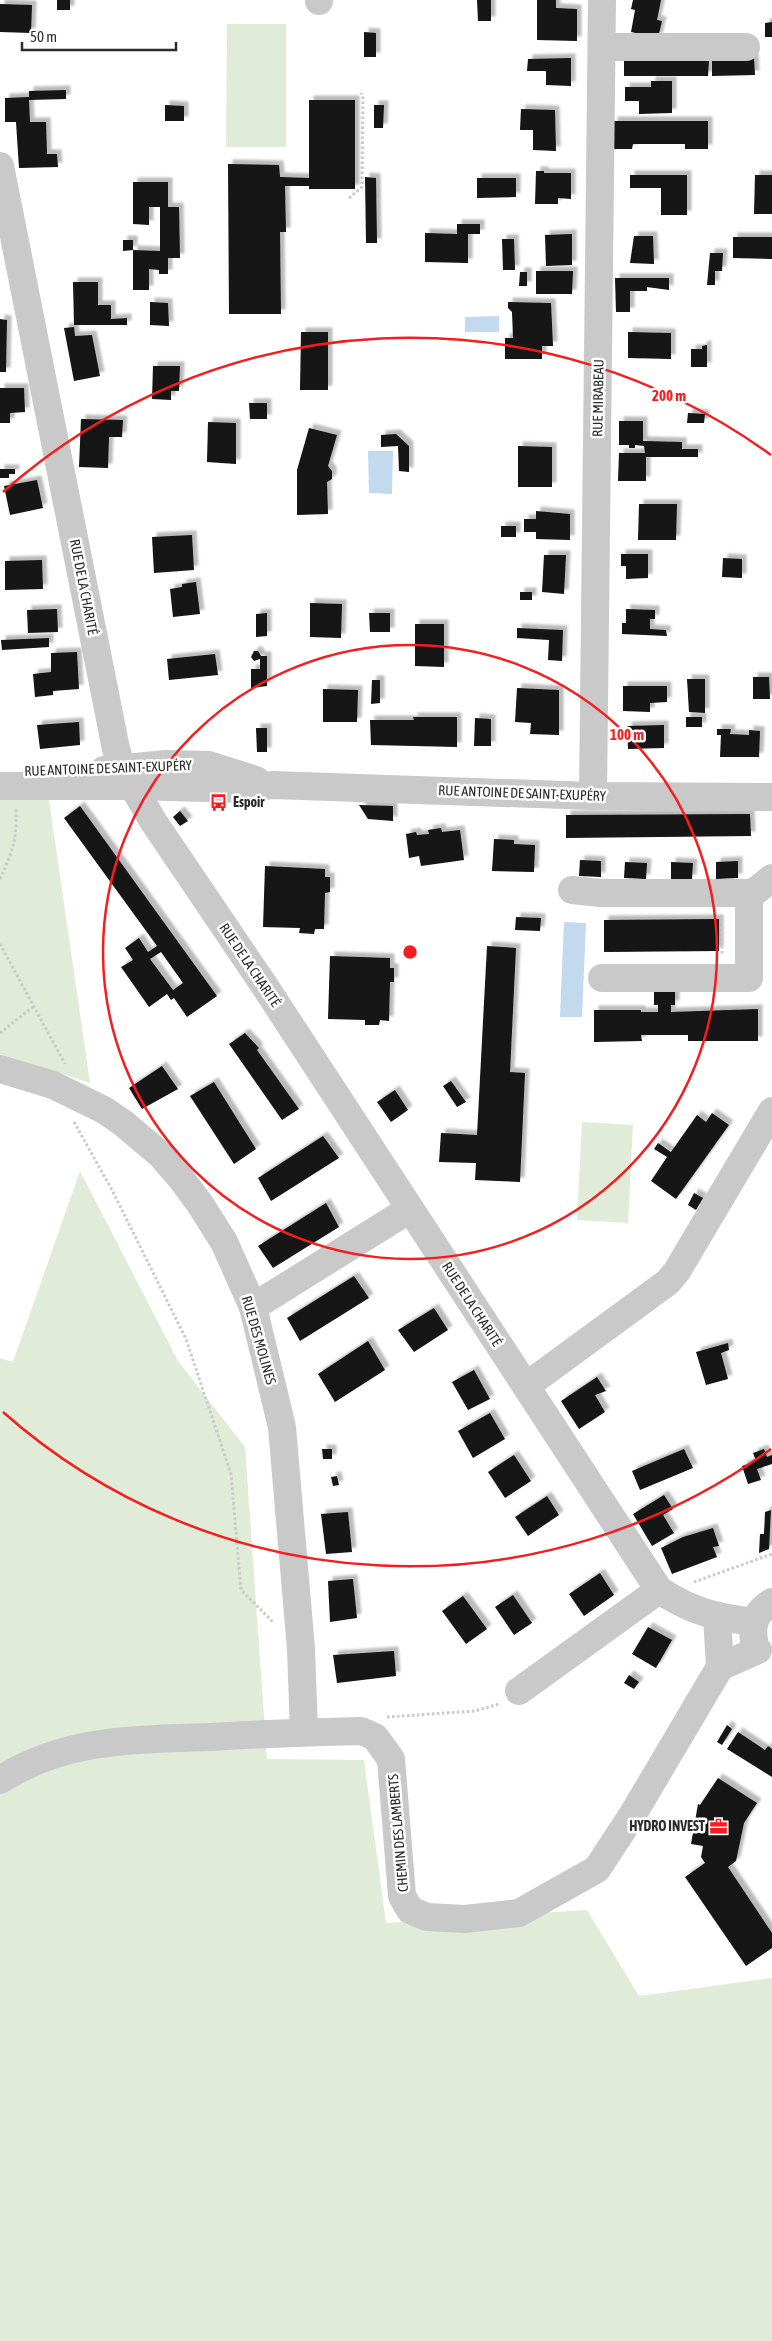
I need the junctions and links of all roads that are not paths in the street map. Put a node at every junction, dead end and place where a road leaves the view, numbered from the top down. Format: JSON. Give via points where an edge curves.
{"nodes":[{"id":1,"x":602,"y":0,"type":"edge"},
{"id":2,"x":602,"y":47,"type":"junction"},
{"id":3,"x":746,"y":47,"type":"dead end"},
{"id":4,"x":1,"y":175,"type":"edge"},
{"id":5,"x":127,"y":777,"type":"junction"},
{"id":6,"x":5,"y":781,"type":"edge"},
{"id":7,"x":593,"y":796,"type":"junction"},
{"id":8,"x":772,"y":796,"type":"edge"},
{"id":9,"x":766,"y":883,"type":"edge"},
{"id":10,"x":572,"y":890,"type":"dead end"},
{"id":11,"x":602,"y":978,"type":"dead end"},
{"id":12,"x":0,"y":1069,"type":"edge"},
{"id":13,"x":772,"y":1111,"type":"edge"},
{"id":14,"x":410,"y":1209,"type":"junction"},
{"id":15,"x":253,"y":1307,"type":"junction"},
{"id":16,"x":526,"y":1386,"type":"junction"},
{"id":17,"x":661,"y":1592,"type":"junction"},
{"id":18,"x":763,"y":1612,"type":"edge"},
{"id":19,"x":716,"y":1617,"type":"junction"},
{"id":20,"x":765,"y":1655,"type":"edge"},
{"id":21,"x":720,"y":1668,"type":"junction"},
{"id":22,"x":519,"y":1691,"type":"road end"},
{"id":23,"x":304,"y":1732,"type":"junction"},
{"id":24,"x":0,"y":1780,"type":"edge"}],
"edges":[{"from":1,"to":2,"type":"street","name":"RUE MIRABEAU"},
{"from":2,"to":3,"type":"street"},
{"from":2,"to":7,"type":"street","name":"RUE MIRABEAU"},
{"from":4,"to":5,"type":"street","name":"RUE DE LA CHARITÉ","via":[[116,749]]},
{"from":5,"to":6,"type":"street","name":"RUE ANTOINE DE SAINT-EXUPÉRY"},
{"from":5,"to":7,"type":"street","name":"RUE ANTOINE DE SAINT-EXUPÉRY","via":[[245,789],[272,784]]},
{"from":5,"to":14,"type":"street","name":"RUE DE LA CHARITÉ"},
{"from":7,"to":8,"type":"street","name":"RUE ANTOINE DE SAINT-EXUPÉRY"},
{"from":9,"to":10,"type":"street","via":[[722,893]]},
{"from":9,"to":11,"type":"street","via":[[749,978]]},
{"from":12,"to":15,"type":"street","name":"RUE DES MOLINES","via":[[52,1085],[104,1110],[161,1156],[200,1204],[224,1242]]},
{"from":13,"to":16,"type":"street","via":[[668,1282]]},
{"from":14,"to":15,"type":"street"},
{"from":14,"to":16,"type":"street","name":"RUE DE LA CHARITÉ"},
{"from":15,"to":23,"type":"street","name":"RUE DES MOLINES","via":[[282,1427],[301,1649]]},
{"from":16,"to":17,"type":"street","name":"RUE DE LA CHARITÉ"},
{"from":17,"to":19,"type":"street","name":"RUE DE LA CHARITÉ","via":[[683,1606]]},
{"from":17,"to":22,"type":"street"},
{"from":18,"to":19,"type":"street","name":"RUE DE LA CHARITÉ"},
{"from":18,"to":20,"type":"street","via":[[754,1641]]},
{"from":19,"to":21,"type":"street"},
{"from":20,"to":21,"type":"street"},
{"from":21,"to":23,"type":"street","name":"CHEMIN DES LAMBERTS","via":[[598,1869],[520,1913],[465,1919],[426,1917],[410,1910],[402,1896],[394,1774],[391,1758],[384,1746],[375,1737],[361,1731]]},
{"from":23,"to":24,"type":"street","name":"CHEMIN DES LAMBERTS","via":[[113,1741],[58,1752],[18,1768]]}]}
